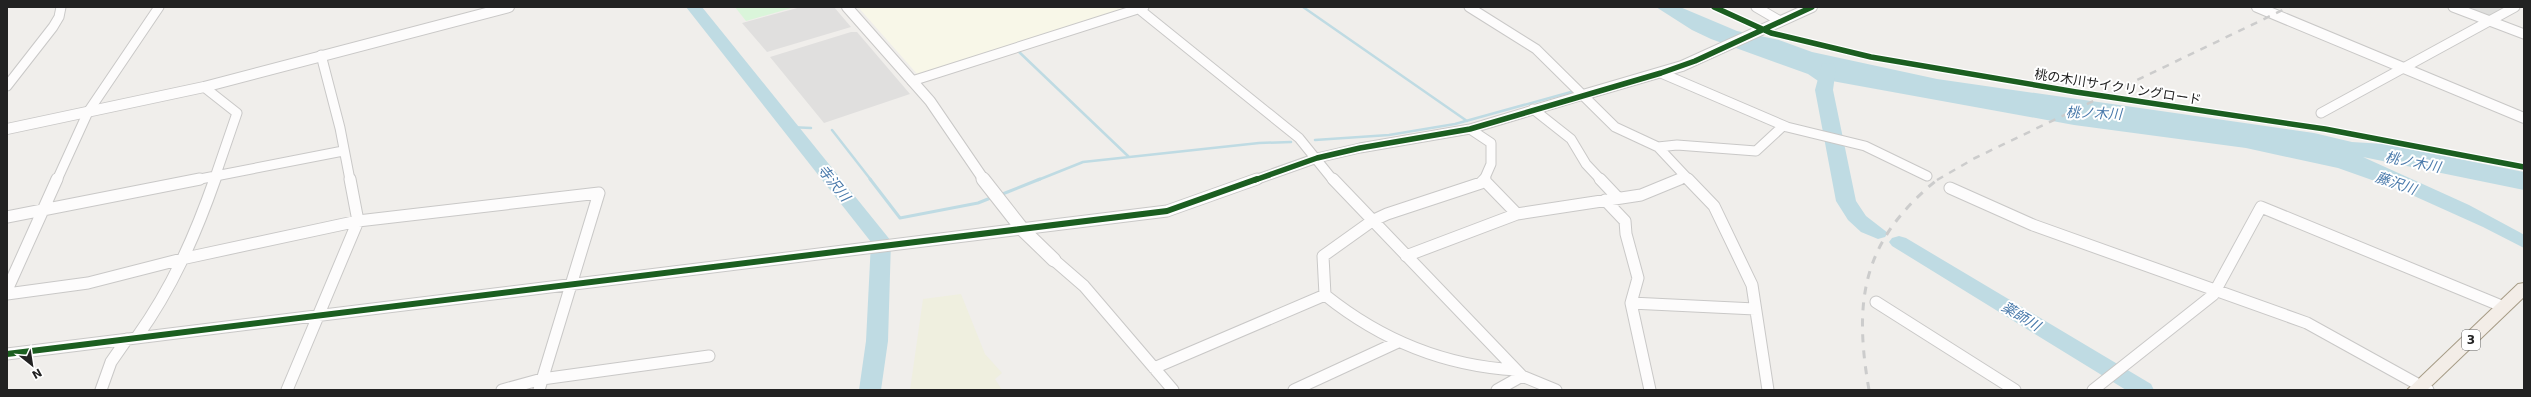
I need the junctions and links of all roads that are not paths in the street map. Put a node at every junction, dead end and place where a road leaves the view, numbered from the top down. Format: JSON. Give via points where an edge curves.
{"nodes":[{"id":1,"x":61,"y":7,"type":"edge"},
{"id":2,"x":159,"y":7,"type":"edge"},
{"id":3,"x":509,"y":7,"type":"edge"},
{"id":4,"x":847,"y":7,"type":"edge"},
{"id":5,"x":1469,"y":7,"type":"edge"},
{"id":6,"x":1756,"y":7,"type":"edge"},
{"id":7,"x":1812,"y":7,"type":"edge"},
{"id":8,"x":2257,"y":7,"type":"edge"},
{"id":9,"x":2453,"y":7,"type":"edge"},
{"id":10,"x":2515,"y":7,"type":"edge"},
{"id":11,"x":1141,"y":8,"type":"edge"},
{"id":12,"x":2489,"y":21,"type":"junction"},
{"id":13,"x":1776,"y":22,"type":"junction"},
{"id":14,"x":2524,"y":34,"type":"edge"},
{"id":15,"x":321,"y":55,"type":"junction"},
{"id":16,"x":2404,"y":68,"type":"junction"},
{"id":17,"x":1661,"y":73,"type":"junction"},
{"id":18,"x":912,"y":81,"type":"junction"},
{"id":19,"x":7,"y":86,"type":"edge"},
{"id":20,"x":204,"y":87,"type":"junction"},
{"id":21,"x":1583,"y":95,"type":"junction"},
{"id":22,"x":1533,"y":109,"type":"junction"},
{"id":23,"x":88,"y":112,"type":"junction"},
{"id":24,"x":2321,"y":113,"type":"dead end"},
{"id":25,"x":2524,"y":118,"type":"edge"},
{"id":26,"x":1783,"y":126,"type":"junction"},
{"id":27,"x":7,"y":129,"type":"edge"},
{"id":28,"x":1470,"y":129,"type":"junction"},
{"id":29,"x":1658,"y":148,"type":"junction"},
{"id":30,"x":343,"y":151,"type":"junction"},
{"id":31,"x":1317,"y":158,"type":"junction"},
{"id":32,"x":216,"y":176,"type":"junction"},
{"id":33,"x":1927,"y":176,"type":"dead end"},
{"id":34,"x":1685,"y":177,"type":"junction"},
{"id":35,"x":1484,"y":180,"type":"junction"},
{"id":36,"x":1950,"y":188,"type":"dead end"},
{"id":37,"x":1618,"y":198,"type":"junction"},
{"id":38,"x":1604,"y":200,"type":"junction"},
{"id":39,"x":43,"y":210,"type":"junction"},
{"id":40,"x":1517,"y":214,"type":"junction"},
{"id":41,"x":7,"y":217,"type":"edge"},
{"id":42,"x":358,"y":221,"type":"junction"},
{"id":43,"x":1372,"y":222,"type":"junction"},
{"id":44,"x":1023,"y":230,"type":"junction"},
{"id":45,"x":1406,"y":256,"type":"junction"},
{"id":46,"x":186,"y":258,"type":"junction"},
{"id":47,"x":1054,"y":260,"type":"joint"},
{"id":48,"x":572,"y":284,"type":"junction"},
{"id":49,"x":2524,"y":289,"type":"edge"},
{"id":50,"x":7,"y":290,"type":"edge"},
{"id":51,"x":2217,"y":290,"type":"junction"},
{"id":52,"x":7,"y":294,"type":"edge"},
{"id":53,"x":1325,"y":295,"type":"junction"},
{"id":54,"x":1876,"y":302,"type":"dead end"},
{"id":55,"x":1631,"y":303,"type":"junction"},
{"id":56,"x":2504,"y":307,"type":"junction"},
{"id":57,"x":1755,"y":309,"type":"junction"},
{"id":58,"x":319,"y":316,"type":"junction"},
{"id":59,"x":132,"y":338,"type":"junction"},
{"id":60,"x":1398,"y":342,"type":"junction"},
{"id":61,"x":7,"y":354,"type":"edge"},
{"id":62,"x":709,"y":356,"type":"dead end"},
{"id":63,"x":1154,"y":368,"type":"junction"},
{"id":64,"x":1519,"y":373,"type":"junction"},
{"id":65,"x":541,"y":385,"type":"edge"},
{"id":66,"x":2422,"y":389,"type":"edge"},
{"id":67,"x":101,"y":390,"type":"edge"},
{"id":68,"x":287,"y":390,"type":"edge"},
{"id":69,"x":502,"y":390,"type":"edge"},
{"id":70,"x":1173,"y":390,"type":"edge"},
{"id":71,"x":1294,"y":390,"type":"edge"},
{"id":72,"x":1497,"y":390,"type":"edge"},
{"id":73,"x":1556,"y":390,"type":"edge"},
{"id":74,"x":1650,"y":390,"type":"edge"},
{"id":75,"x":1768,"y":390,"type":"edge"},
{"id":76,"x":2015,"y":390,"type":"edge"},
{"id":77,"x":2093,"y":390,"type":"edge"}],
"edges":[{"from":1,"to":19,"type":"street","via":[[53,27]]},
{"from":2,"to":23,"type":"street"},
{"from":3,"to":15,"type":"street"},
{"from":4,"to":18,"type":"street"},
{"from":5,"to":21,"type":"street","via":[[1536,49]]},
{"from":6,"to":13,"type":"street"},
{"from":7,"to":13,"type":"street"},
{"from":8,"to":16,"type":"street"},
{"from":9,"to":12,"type":"street"},
{"from":10,"to":12,"type":"street"},
{"from":11,"to":18,"type":"street"},
{"from":11,"to":31,"type":"street","via":[[1299,138]]},
{"from":12,"to":14,"type":"street"},
{"from":12,"to":16,"type":"street"},
{"from":13,"to":17,"type":"street","via":[[1708,55]]},
{"from":15,"to":20,"type":"street"},
{"from":15,"to":30,"type":"street","via":[[340,128]]},
{"from":16,"to":24,"type":"street"},
{"from":16,"to":25,"type":"street"},
{"from":17,"to":21,"type":"street"},
{"from":17,"to":26,"type":"street"},
{"from":18,"to":44,"type":"street","via":[[935,107],[994,196]]},
{"from":20,"to":23,"type":"street"},
{"from":20,"to":32,"type":"street","via":[[237,113]]},
{"from":21,"to":22,"type":"street"},
{"from":21,"to":29,"type":"street","via":[[1615,127]]},
{"from":22,"to":28,"type":"street"},
{"from":22,"to":37,"type":"street","via":[[1571,139],[1586,164]]},
{"from":23,"to":27,"type":"street"},
{"from":23,"to":39,"type":"street"},
{"from":26,"to":29,"type":"street","via":[[1756,151],[1677,145]]},
{"from":26,"to":33,"type":"street","via":[[1844,140],[1883,153]]},
{"from":28,"to":31,"type":"street"},
{"from":28,"to":35,"type":"street","via":[[1491,143],[1493,161]]},
{"from":29,"to":34,"type":"street"},
{"from":30,"to":32,"type":"street"},
{"from":30,"to":42,"type":"street"},
{"from":31,"to":43,"type":"street","via":[[1340,189]]},
{"from":31,"to":44,"type":"street","via":[[1167,211]]},
{"from":32,"to":39,"type":"street"},
{"from":32,"to":46,"type":"street"},
{"from":34,"to":37,"type":"street","via":[[1641,195]]},
{"from":34,"to":57,"type":"street","via":[[1714,206],[1752,285]]},
{"from":35,"to":40,"type":"street"},
{"from":35,"to":43,"type":"street","via":[[1474,186]]},
{"from":36,"to":51,"type":"street","via":[[2034,224]]},
{"from":37,"to":38,"type":"street"},
{"from":38,"to":40,"type":"street"},
{"from":38,"to":55,"type":"street","via":[[1625,221],[1638,278]]},
{"from":39,"to":41,"type":"street"},
{"from":39,"to":50,"type":"street"},
{"from":40,"to":45,"type":"street"},
{"from":42,"to":46,"type":"street"},
{"from":42,"to":48,"type":"street","via":[[599,193]]},
{"from":42,"to":58,"type":"street"},
{"from":43,"to":45,"type":"street"},
{"from":43,"to":53,"type":"street","via":[[1323,256]]},
{"from":44,"to":47,"type":"street"},
{"from":44,"to":48,"type":"street"},
{"from":45,"to":64,"type":"street"},
{"from":46,"to":52,"type":"street","via":[[88,283]]},
{"from":46,"to":59,"type":"street","via":[[164,301]]},
{"from":47,"to":63,"type":"street","via":[[1084,286]]},
{"from":48,"to":58,"type":"street"},
{"from":48,"to":65,"type":"street"},
{"from":49,"to":56,"type":"main road","number":"3"},
{"from":51,"to":56,"type":"street","via":[[2260,207]]},
{"from":51,"to":66,"type":"street","via":[[2326,332]]},
{"from":51,"to":77,"type":"street"},
{"from":53,"to":60,"type":"street"},
{"from":53,"to":63,"type":"street"},
{"from":54,"to":76,"type":"street"},
{"from":55,"to":57,"type":"street"},
{"from":55,"to":74,"type":"street"},
{"from":56,"to":66,"type":"main road","number":"3"},
{"from":57,"to":75,"type":"street"},
{"from":58,"to":59,"type":"street"},
{"from":58,"to":68,"type":"street"},
{"from":59,"to":61,"type":"street"},
{"from":59,"to":67,"type":"street","via":[[111,362]]},
{"from":60,"to":64,"type":"street","via":[[1458,362]]},
{"from":60,"to":71,"type":"street"},
{"from":62,"to":65,"type":"street"},
{"from":63,"to":70,"type":"street"},
{"from":64,"to":72,"type":"street"},
{"from":64,"to":73,"type":"street"},
{"from":65,"to":69,"type":"street"}]}
